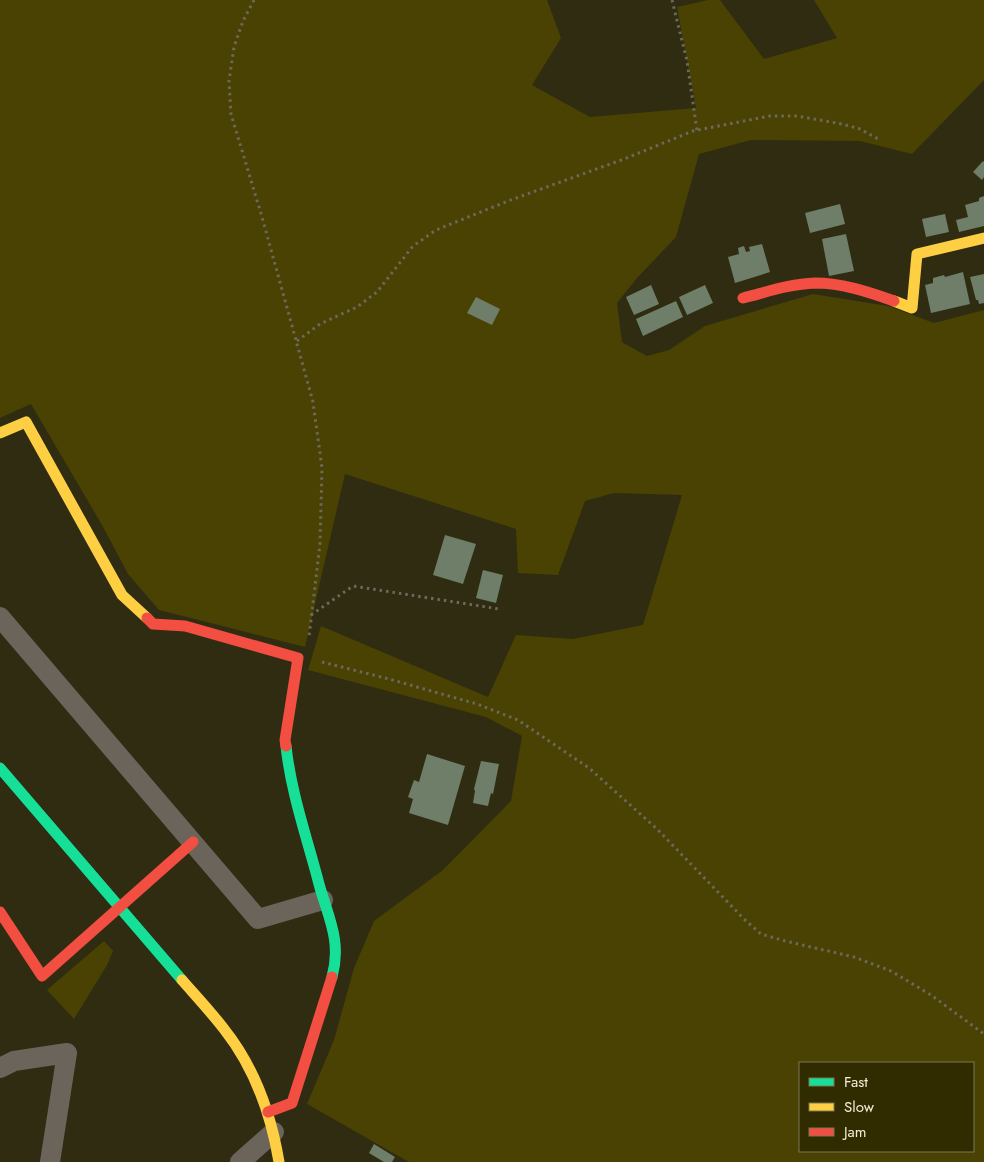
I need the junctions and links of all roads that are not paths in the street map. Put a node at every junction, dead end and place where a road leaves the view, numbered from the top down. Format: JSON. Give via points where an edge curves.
{"nodes":[{"id":1,"x":984,"y":238,"type":"edge"},
{"id":2,"x":743,"y":298,"type":"dead end"},
{"id":3,"x":0,"y":433,"type":"edge"},
{"id":4,"x":0,"y":617,"type":"edge"},
{"id":5,"x":0,"y":768,"type":"edge"},
{"id":6,"x":192,"y":842,"type":"junction"},
{"id":7,"x":323,"y":900,"type":"junction"},
{"id":8,"x":120,"y":907,"type":"junction"},
{"id":9,"x":0,"y":912,"type":"edge"},
{"id":10,"x":0,"y":1068,"type":"edge"},
{"id":11,"x":268,"y":1112,"type":"junction"},
{"id":12,"x":274,"y":1132,"type":"junction"},
{"id":13,"x":50,"y":1162,"type":"edge"},
{"id":14,"x":240,"y":1162,"type":"edge"},
{"id":15,"x":279,"y":1162,"type":"edge"}],
"edges":[{"from":1,"to":2,"type":"street","via":[[917,254],[912,308],[856,289],[823,284],[804,283]]},
{"from":3,"to":7,"type":"street","via":[[26,422],[122,595],[153,624],[184,626],[301,658],[285,740],[289,773]]},
{"from":4,"to":6,"type":"street"},
{"from":5,"to":8,"type":"street"},
{"from":6,"to":7,"type":"street","via":[[258,919]]},
{"from":6,"to":8,"type":"street"},
{"from":7,"to":11,"type":"street","via":[[334,930],[333,974],[292,1103]]},
{"from":8,"to":9,"type":"street","via":[[42,976]]},
{"from":8,"to":11,"type":"street","via":[[241,1052]]},
{"from":10,"to":13,"type":"street","via":[[14,1061],[67,1053]]},
{"from":11,"to":12,"type":"street"},
{"from":12,"to":14,"type":"street"},
{"from":12,"to":15,"type":"street"}]}
